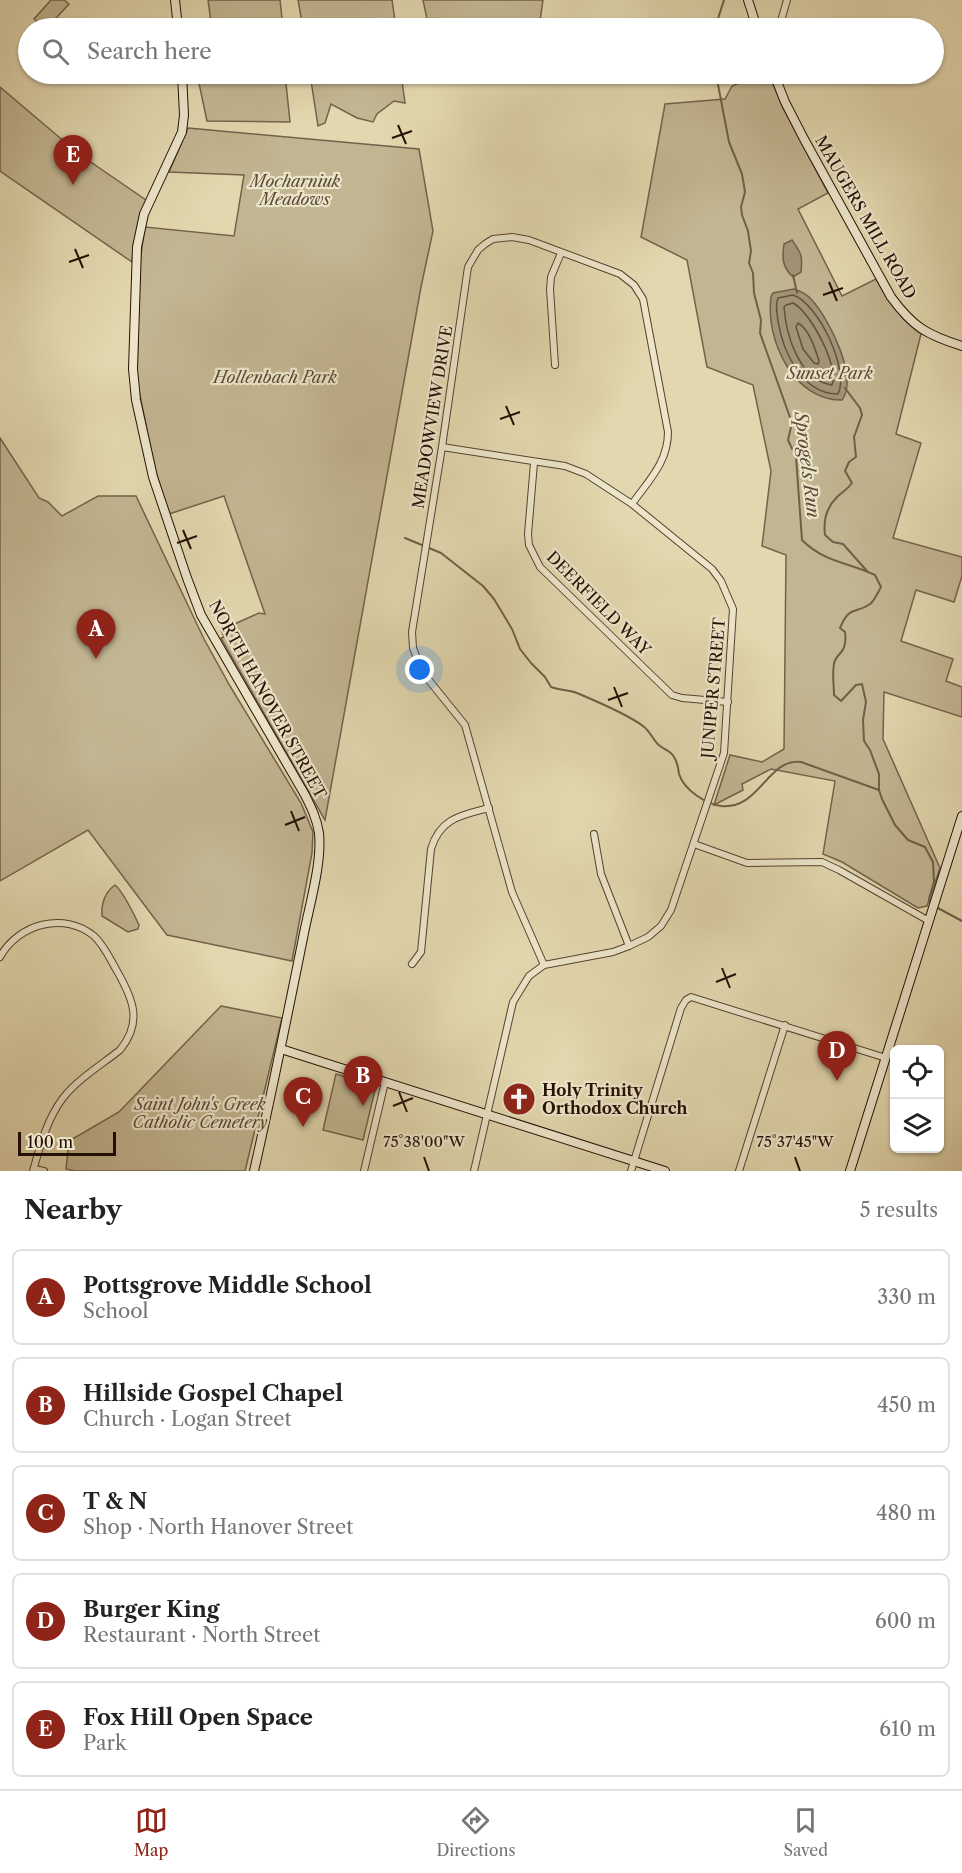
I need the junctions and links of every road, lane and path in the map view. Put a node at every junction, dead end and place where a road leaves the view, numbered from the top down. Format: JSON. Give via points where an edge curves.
{"nodes":[{"id":1,"x":175,"y":0,"type":"edge"},
{"id":2,"x":748,"y":0,"type":"edge"},
{"id":3,"x":787,"y":0,"type":"edge"},
{"id":4,"x":177,"y":18,"type":"edge"},
{"id":5,"x":754,"y":18,"type":"edge"},
{"id":6,"x":782,"y":18,"type":"edge"},
{"id":7,"x":182,"y":84,"type":"edge"},
{"id":8,"x":778,"y":84,"type":"edge"},
{"id":9,"x":561,"y":253,"type":"junction"},
{"id":10,"x":962,"y":346,"type":"edge"},
{"id":11,"x":555,"y":365,"type":"dead end"},
{"id":12,"x":442,"y":447,"type":"junction"},
{"id":13,"x":534,"y":463,"type":"junction"},
{"id":14,"x":632,"y":504,"type":"junction"},
{"id":15,"x":728,"y":702,"type":"junction"},
{"id":16,"x":489,"y":808,"type":"junction"},
{"id":17,"x":962,"y":816,"type":"edge"},
{"id":18,"x":594,"y":834,"type":"dead end"},
{"id":19,"x":694,"y":844,"type":"junction"},
{"id":20,"x":928,"y":921,"type":"junction"},
{"id":21,"x":629,"y":946,"type":"junction"},
{"id":22,"x":0,"y":957,"type":"edge"},
{"id":23,"x":412,"y":964,"type":"dead end"},
{"id":24,"x":544,"y":965,"type":"junction"},
{"id":25,"x":785,"y":1025,"type":"junction"},
{"id":26,"x":281,"y":1049,"type":"junction"},
{"id":27,"x":886,"y":1058,"type":"junction"},
{"id":28,"x":385,"y":1082,"type":"junction"},
{"id":29,"x":487,"y":1115,"type":"junction"},
{"id":30,"x":634,"y":1161,"type":"junction"},
{"id":31,"x":34,"y":1170,"type":"edge"},
{"id":32,"x":44,"y":1171,"type":"edge"},
{"id":33,"x":254,"y":1171,"type":"edge"},
{"id":34,"x":364,"y":1171,"type":"edge"},
{"id":35,"x":474,"y":1171,"type":"edge"},
{"id":36,"x":631,"y":1171,"type":"edge"},
{"id":37,"x":665,"y":1171,"type":"edge"},
{"id":38,"x":740,"y":1171,"type":"edge"},
{"id":39,"x":850,"y":1171,"type":"edge"}],
"edges":[{"from":1,"to":4,"type":"street"},
{"from":2,"to":5,"type":"street"},
{"from":3,"to":6,"type":"street"},
{"from":7,"to":26,"type":"street","name":"NORTH HANOVER STREET","via":[[182,132],[144,214],[137,247],[134,383],[153,477],[201,615],[305,795],[317,824],[317,866]]},
{"from":8,"to":10,"type":"street","name":"MAUGERS MILL ROAD","via":[[891,297],[921,330]]},
{"from":9,"to":11,"type":"street","via":[[550,289]]},
{"from":9,"to":12,"type":"street","name":"MEADOWVIEW DRIVE","via":[[529,240],[502,237],[485,244],[473,258],[468,267]]},
{"from":9,"to":14,"type":"street","name":"MEADOWVIEW DRIVE","via":[[620,274],[643,299],[668,444],[665,458]]},
{"from":12,"to":13,"type":"street","name":"JUNIPER STREET"},
{"from":12,"to":16,"type":"street","name":"MEADOWVIEW DRIVE","via":[[412,632],[413,648],[423,673],[465,724]]},
{"from":13,"to":14,"type":"street","name":"JUNIPER STREET","via":[[565,466],[586,474]]},
{"from":13,"to":15,"type":"street","name":"DEERFIELD WAY","via":[[528,534],[540,567],[672,694]]},
{"from":14,"to":15,"type":"street","name":"JUNIPER STREET","via":[[702,560],[721,581],[733,609]]},
{"from":15,"to":19,"type":"street","name":"JUNIPER STREET","via":[[724,753]]},
{"from":16,"to":23,"type":"street","via":[[448,821],[434,837],[421,952]]},
{"from":16,"to":24,"type":"street","name":"MEADOWVIEW DRIVE","via":[[512,892]]},
{"from":17,"to":20,"type":"street"},
{"from":18,"to":21,"type":"street","via":[[601,874]]},
{"from":19,"to":20,"type":"street","via":[[747,863],[822,862]]},
{"from":19,"to":21,"type":"street","name":"JUNIPER STREET","via":[[671,910],[661,926]]},
{"from":20,"to":27,"type":"street"},
{"from":21,"to":24,"type":"street","name":"JUNIPER STREET"},
{"from":22,"to":31,"type":"street","via":[[13,939],[30,929],[51,924],[78,927],[101,944],[133,1002],[133,1024],[126,1043],[62,1099],[47,1127]]},
{"from":24,"to":29,"type":"street","via":[[529,976],[513,1002]]},
{"from":25,"to":27,"type":"street"},
{"from":25,"to":30,"type":"street","via":[[692,997],[686,999]]},
{"from":25,"to":38,"type":"street"},
{"from":26,"to":28,"type":"street"},
{"from":26,"to":33,"type":"street","name":"NORTH HANOVER STREET"},
{"from":27,"to":39,"type":"street"},
{"from":28,"to":29,"type":"street"},
{"from":28,"to":34,"type":"street"},
{"from":29,"to":30,"type":"street"},
{"from":29,"to":35,"type":"street"},
{"from":30,"to":36,"type":"street"},
{"from":30,"to":37,"type":"street"},
{"from":31,"to":32,"type":"street"}]}
